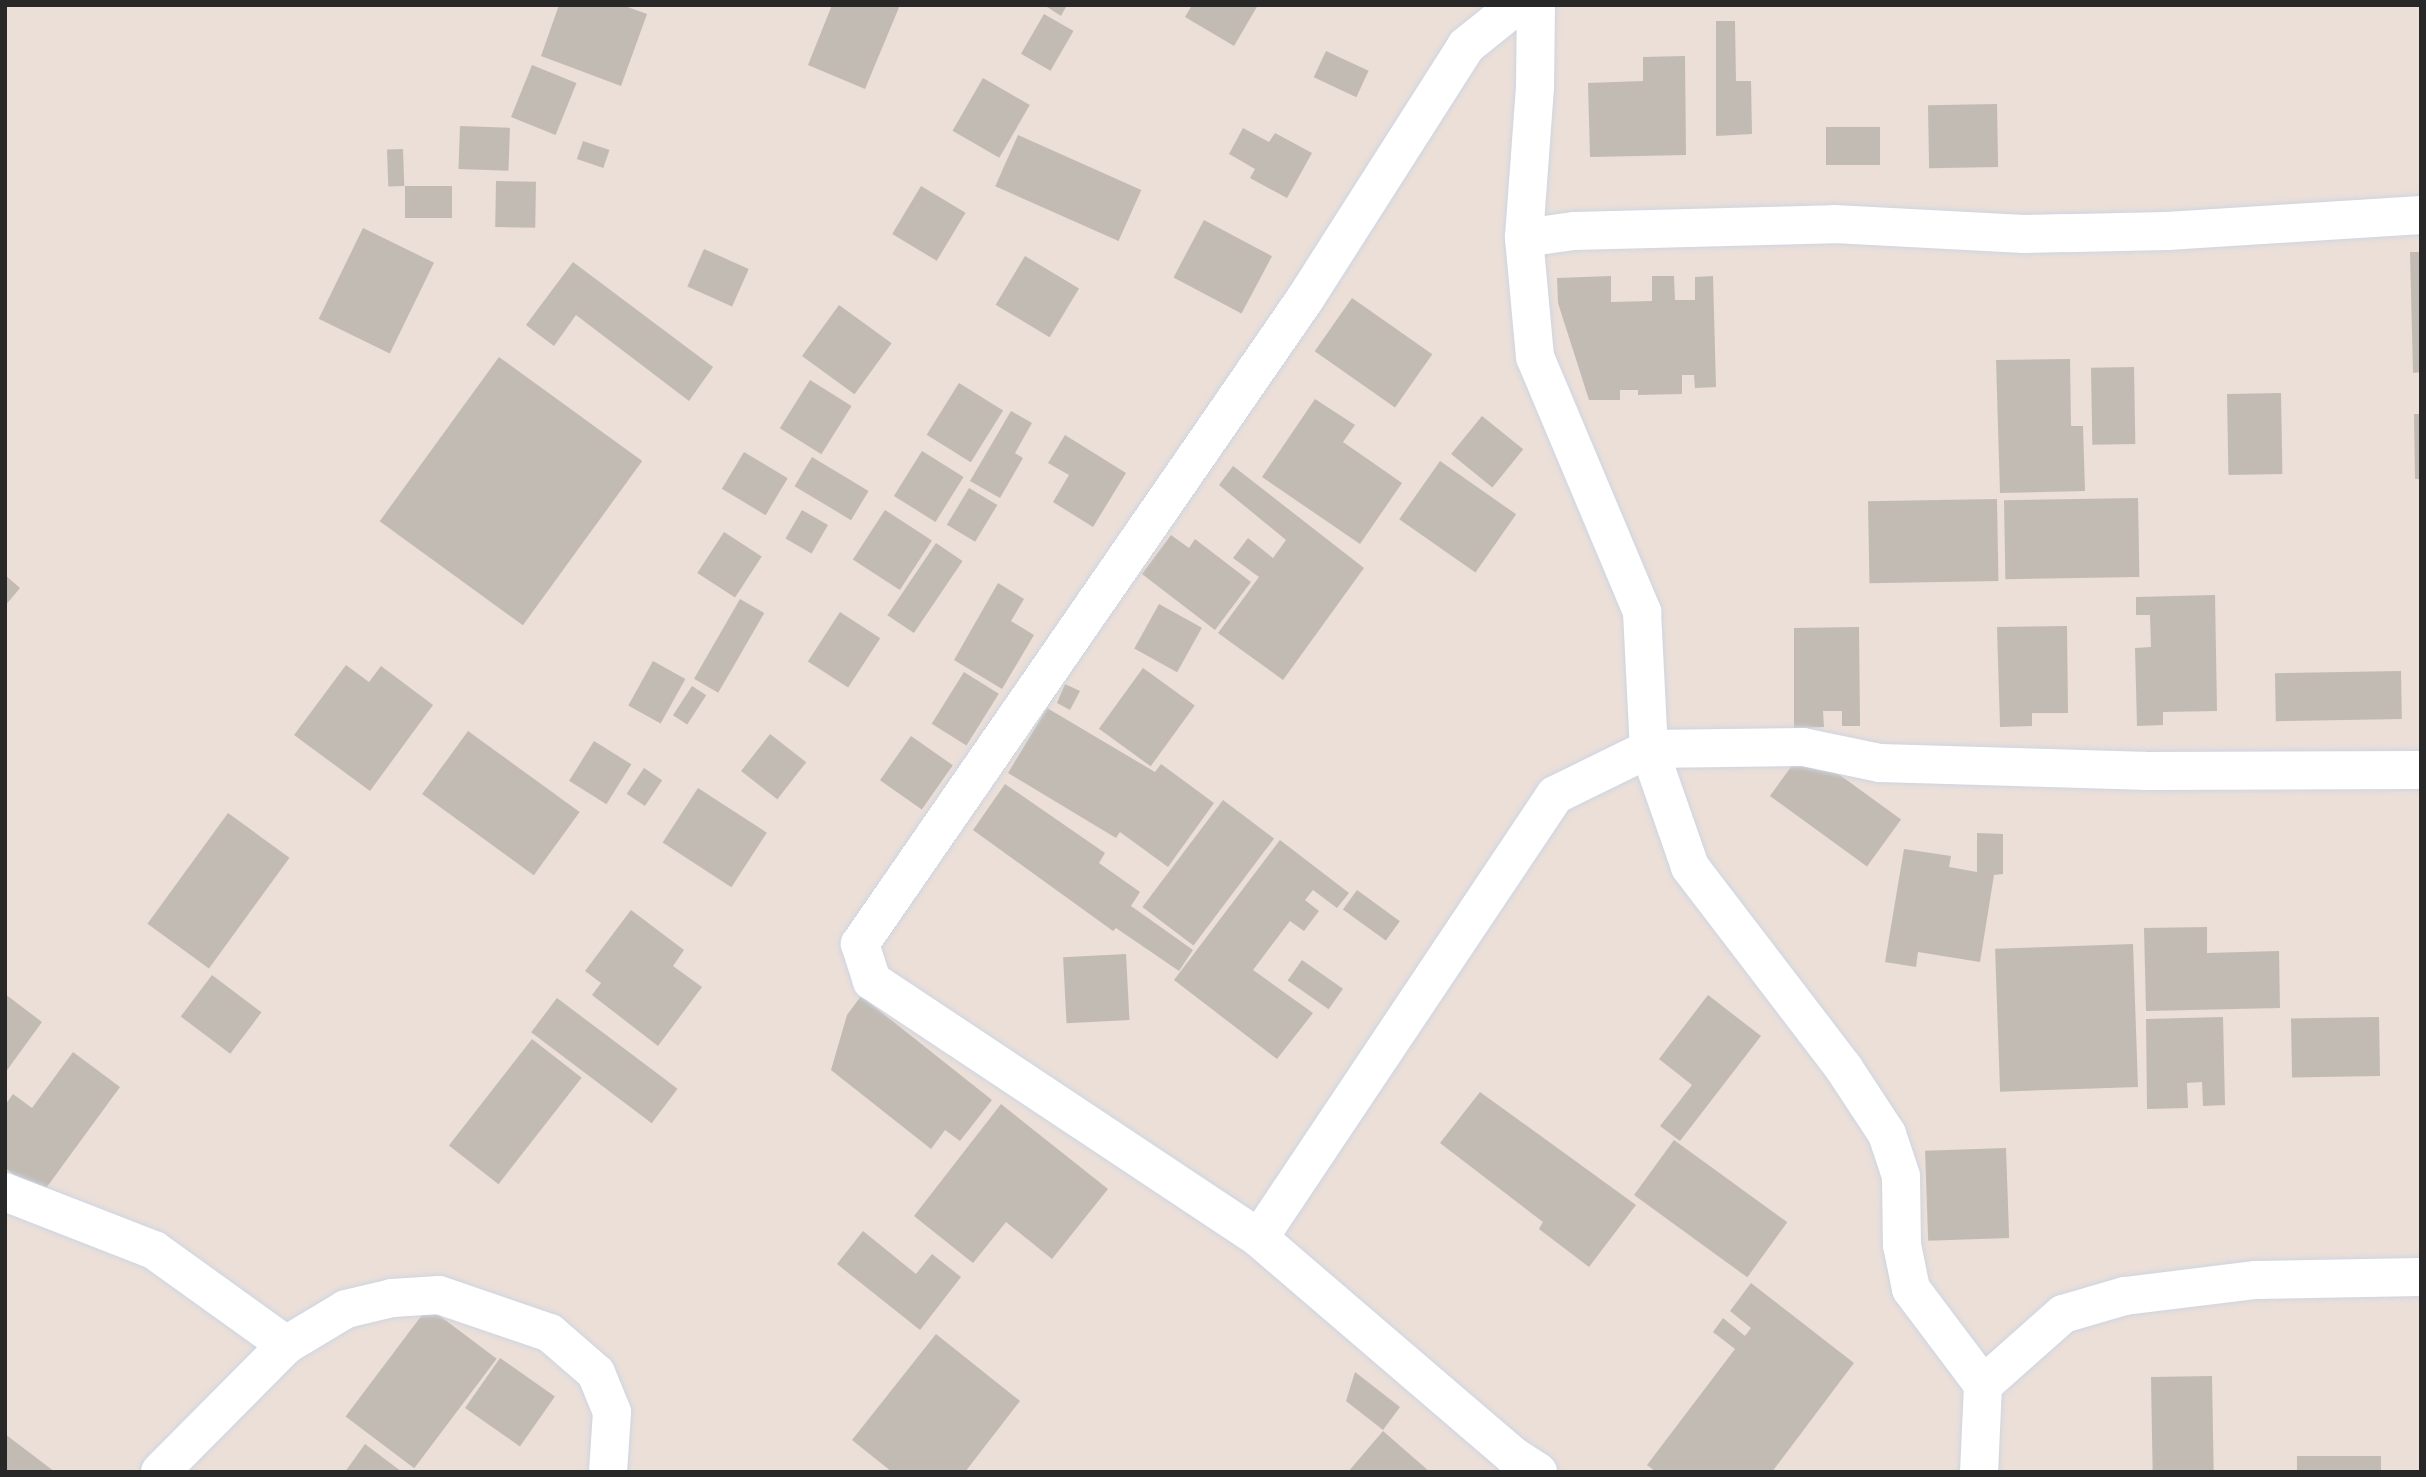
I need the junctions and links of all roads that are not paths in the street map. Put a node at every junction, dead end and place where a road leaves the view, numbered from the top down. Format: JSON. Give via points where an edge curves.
{"nodes":[{"id":1,"x":1517,"y":5,"type":"edge"},
{"id":2,"x":1536,"y":5,"type":"edge"},
{"id":3,"x":2421,"y":215,"type":"edge"},
{"id":4,"x":1524,"y":239,"type":"junction"},
{"id":5,"x":1649,"y":749,"type":"junction"},
{"id":6,"x":2421,"y":770,"type":"edge"},
{"id":7,"x":5,"y":1192,"type":"edge"},
{"id":8,"x":1259,"y":1238,"type":"junction"},
{"id":9,"x":2421,"y":1277,"type":"edge"},
{"id":10,"x":286,"y":1345,"type":"junction"},
{"id":11,"x":1983,"y":1385,"type":"junction"},
{"id":12,"x":160,"y":1472,"type":"edge"},
{"id":13,"x":608,"y":1472,"type":"edge"},
{"id":14,"x":1538,"y":1472,"type":"edge"},
{"id":15,"x":1979,"y":1472,"type":"edge"}],
"edges":[{"from":1,"to":8,"type":"street","via":[[1466,46],[1306,299],[860,944],[872,981]]},
{"from":2,"to":4,"type":"street"},
{"from":3,"to":4,"type":"street","via":[[2141,231],[2024,234],[1835,224],[1574,231]]},
{"from":4,"to":5,"type":"street","via":[[1535,357],[1642,612]]},
{"from":5,"to":6,"type":"street","via":[[1803,747],[1880,763],[2117,770]]},
{"from":5,"to":8,"type":"street","via":[[1555,794]]},
{"from":5,"to":11,"type":"street","via":[[1690,867],[1843,1067],[1887,1134],[1901,1176],[1902,1245],[1911,1289]]},
{"from":7,"to":10,"type":"street","via":[[154,1250]]},
{"from":8,"to":14,"type":"street","via":[[1512,1455]]},
{"from":9,"to":11,"type":"street","via":[[2256,1280],[2125,1296],[2063,1314]]},
{"from":10,"to":12,"type":"street"},
{"from":10,"to":13,"type":"street","via":[[346,1309],[392,1298],[439,1296],[550,1333],[596,1373],[612,1412]]},
{"from":11,"to":15,"type":"street"}]}
